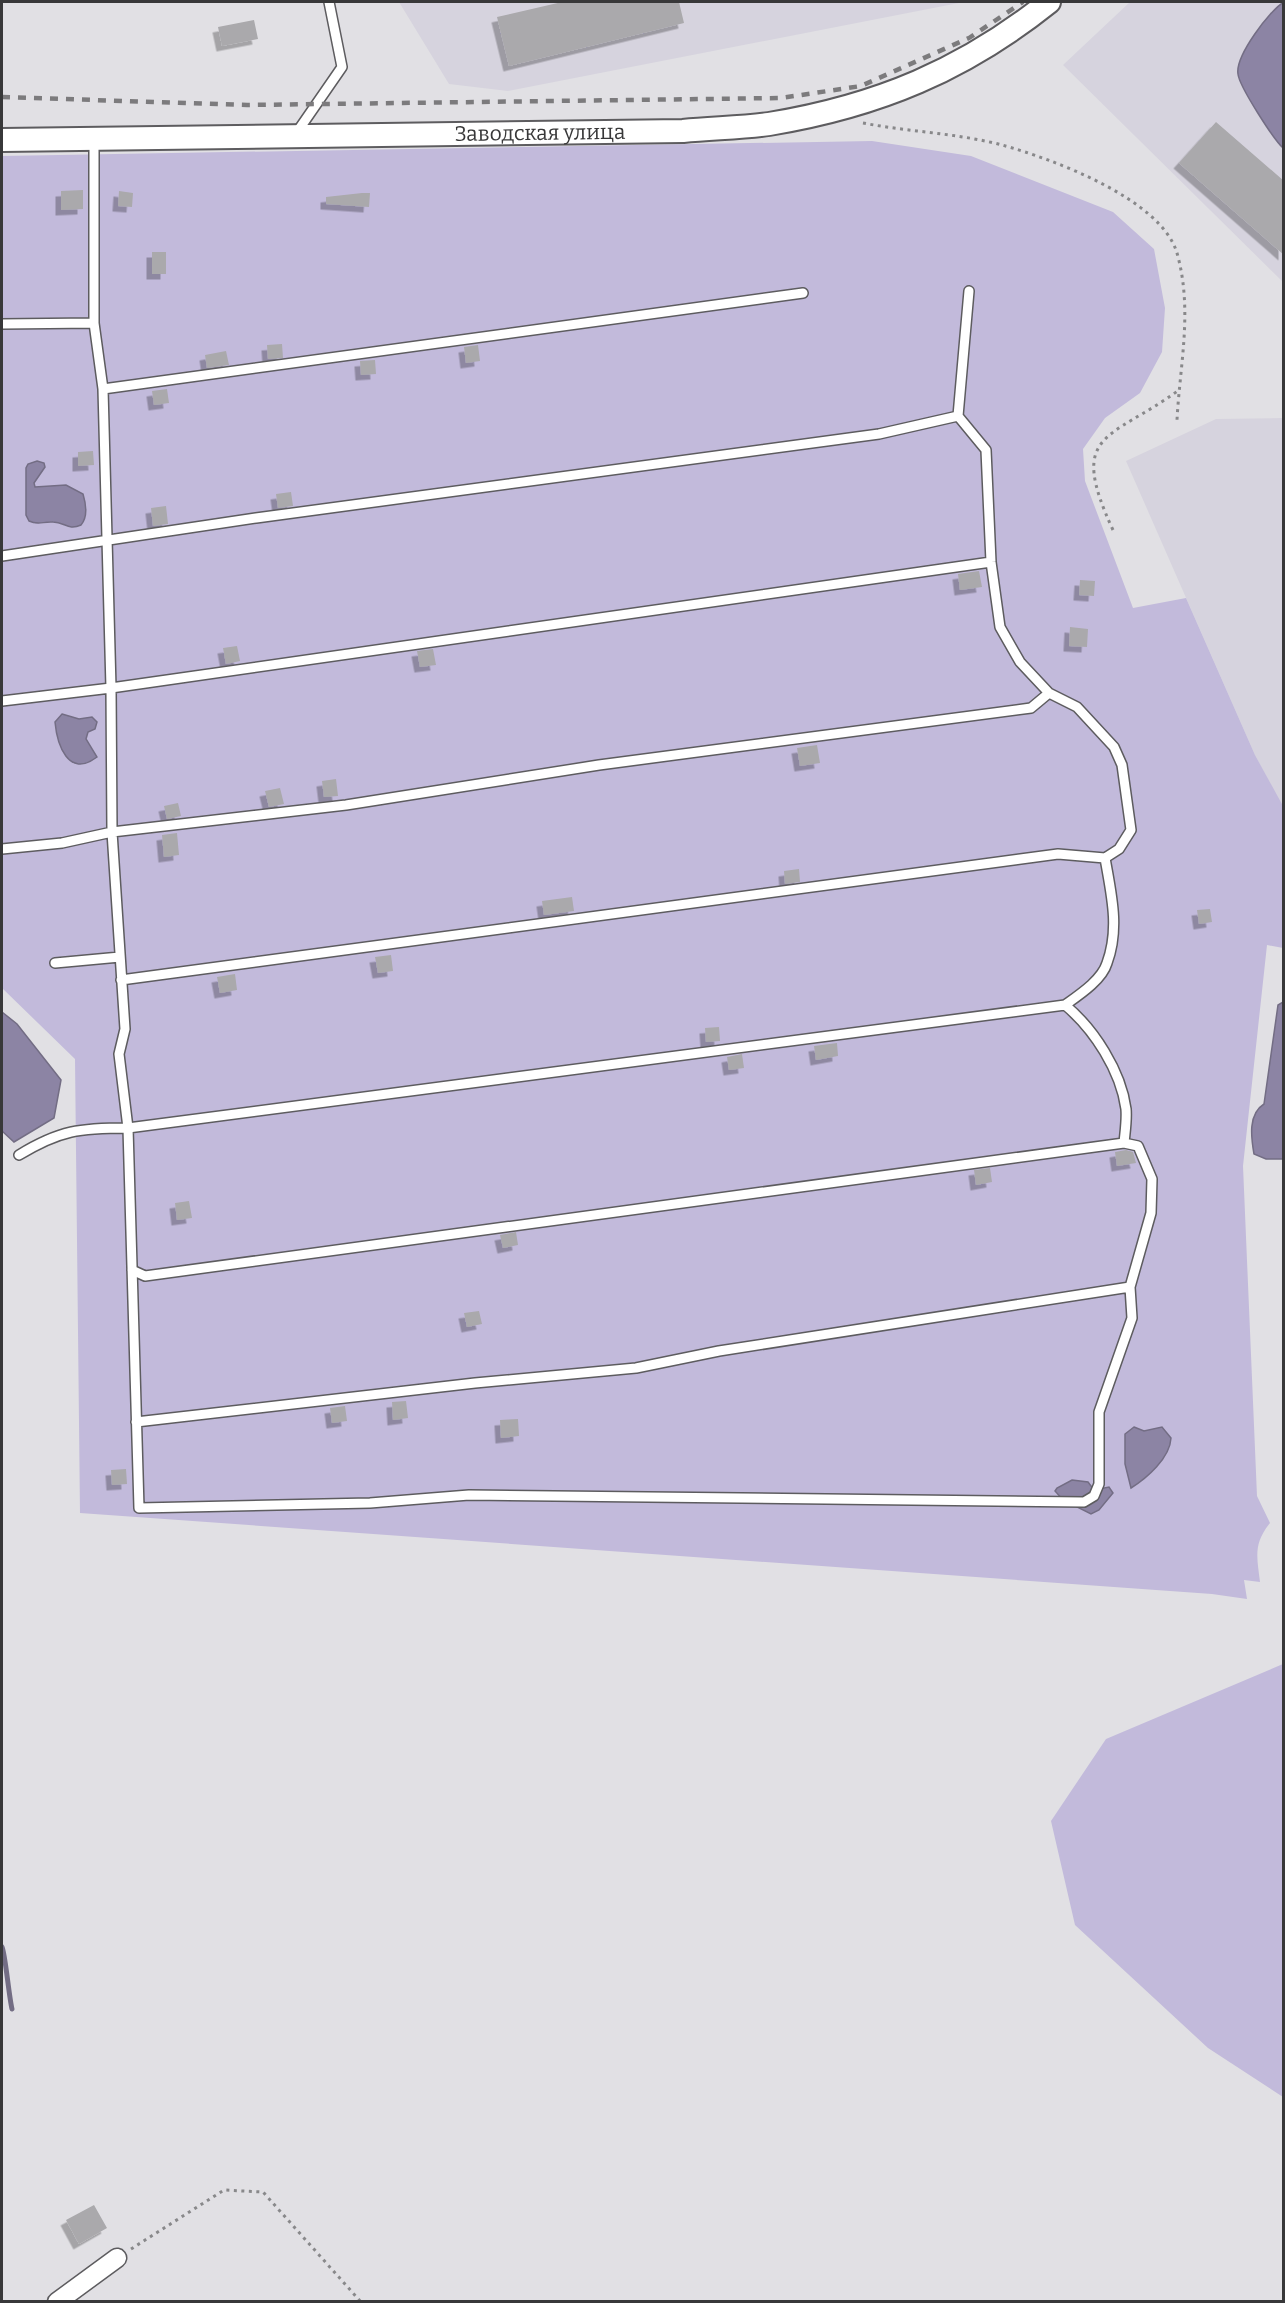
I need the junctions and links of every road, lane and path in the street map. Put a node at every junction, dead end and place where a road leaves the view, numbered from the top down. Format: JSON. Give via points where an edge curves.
{"nodes":[{"id":1,"x":329,"y":2,"type":"edge"},
{"id":2,"x":1049,"y":2,"type":"edge"},
{"id":3,"x":852,"y":121,"type":"dead end"},
{"id":4,"x":293,"y":137,"type":"junction"},
{"id":5,"x":2,"y":140,"type":"edge"},
{"id":6,"x":94,"y":140,"type":"junction"},
{"id":7,"x":969,"y":291,"type":"dead end"},
{"id":8,"x":803,"y":293,"type":"dead end"},
{"id":9,"x":94,"y":323,"type":"junction"},
{"id":10,"x":2,"y":324,"type":"edge"},
{"id":11,"x":103,"y":389,"type":"junction"},
{"id":12,"x":1179,"y":390,"type":"junction"},
{"id":13,"x":958,"y":416,"type":"junction"},
{"id":14,"x":1177,"y":420,"type":"dead end"},
{"id":15,"x":1113,"y":530,"type":"dead end"},
{"id":16,"x":107,"y":542,"type":"junction"},
{"id":17,"x":2,"y":556,"type":"edge"},
{"id":18,"x":991,"y":562,"type":"junction"},
{"id":19,"x":111,"y":688,"type":"junction"},
{"id":20,"x":1049,"y":693,"type":"junction"},
{"id":21,"x":2,"y":701,"type":"edge"},
{"id":22,"x":112,"y":832,"type":"junction"},
{"id":23,"x":2,"y":849,"type":"edge"},
{"id":24,"x":1105,"y":858,"type":"junction"},
{"id":25,"x":120,"y":957,"type":"junction"},
{"id":26,"x":55,"y":963,"type":"dead end"},
{"id":27,"x":121,"y":980,"type":"junction"},
{"id":28,"x":1065,"y":1005,"type":"junction"},
{"id":29,"x":128,"y":1128,"type":"junction"},
{"id":30,"x":1124,"y":1143,"type":"junction"},
{"id":31,"x":19,"y":1155,"type":"dead end"},
{"id":32,"x":132,"y":1270,"type":"junction"},
{"id":33,"x":1130,"y":1287,"type":"junction"},
{"id":34,"x":136,"y":1422,"type":"junction"},
{"id":35,"x":117,"y":2258,"type":"joint"},
{"id":36,"x":57,"y":2301,"type":"edge"},
{"id":37,"x":361,"y":2301,"type":"edge"}],
"edges":[{"from":1,"to":4,"type":"lane","via":[[342,67]]},
{"from":2,"to":4,"type":"street","name":"Заводская улица","via":[[980,52],[932,77],[874,99],[767,124],[683,131]]},
{"from":3,"to":12,"type":"path","via":[[1001,145],[1050,161],[1140,205],[1161,223],[1176,250],[1184,282],[1187,309]]},
{"from":4,"to":6,"type":"street","name":"Заводская улица"},
{"from":5,"to":6,"type":"street","name":"Заводская улица"},
{"from":6,"to":9,"type":"lane"},
{"from":7,"to":13,"type":"lane"},
{"from":8,"to":11,"type":"lane"},
{"from":9,"to":10,"type":"lane"},
{"from":9,"to":11,"type":"lane"},
{"from":11,"to":16,"type":"lane"},
{"from":12,"to":14,"type":"path"},
{"from":12,"to":15,"type":"path","via":[[1105,436],[1096,449],[1096,494]]},
{"from":13,"to":16,"type":"lane","via":[[879,434],[255,518]]},
{"from":13,"to":18,"type":"lane","via":[[986,450]]},
{"from":16,"to":17,"type":"lane"},
{"from":16,"to":19,"type":"lane"},
{"from":18,"to":19,"type":"lane"},
{"from":18,"to":20,"type":"lane","via":[[1000,627],[1020,662]]},
{"from":19,"to":21,"type":"lane"},
{"from":19,"to":22,"type":"lane"},
{"from":20,"to":22,"type":"lane","via":[[1031,708],[598,765],[346,805]]},
{"from":20,"to":24,"type":"lane","via":[[1077,707],[1114,747],[1122,765],[1131,830],[1119,849]]},
{"from":22,"to":23,"type":"lane","via":[[62,843]]},
{"from":22,"to":25,"type":"lane"},
{"from":24,"to":27,"type":"lane","via":[[1058,855]]},
{"from":24,"to":28,"type":"lane","via":[[1115,916],[1107,965]]},
{"from":25,"to":26,"type":"lane"},
{"from":25,"to":27,"type":"lane"},
{"from":27,"to":29,"type":"lane","via":[[124,1029],[119,1054]]},
{"from":28,"to":29,"type":"lane"},
{"from":28,"to":30,"type":"lane","via":[[1081,1018],[1116,1076],[1126,1110]]},
{"from":29,"to":31,"type":"lane","via":[[90,1128],[49,1137]]},
{"from":29,"to":32,"type":"lane"},
{"from":30,"to":32,"type":"lane","via":[[156,1275],[145,1276]]},
{"from":30,"to":33,"type":"lane","via":[[1138,1146],[1152,1179],[1151,1213]]},
{"from":32,"to":34,"type":"lane"},
{"from":33,"to":34,"type":"lane","via":[[720,1351],[636,1368]]},
{"from":33,"to":34,"type":"lane","via":[[1132,1318],[1098,1412],[1099,1484],[1094,1496],[1084,1502],[469,1495],[370,1503],[139,1508]]},
{"from":35,"to":36,"type":"street"},
{"from":35,"to":37,"type":"path","via":[[224,2190],[262,2192]]}]}
